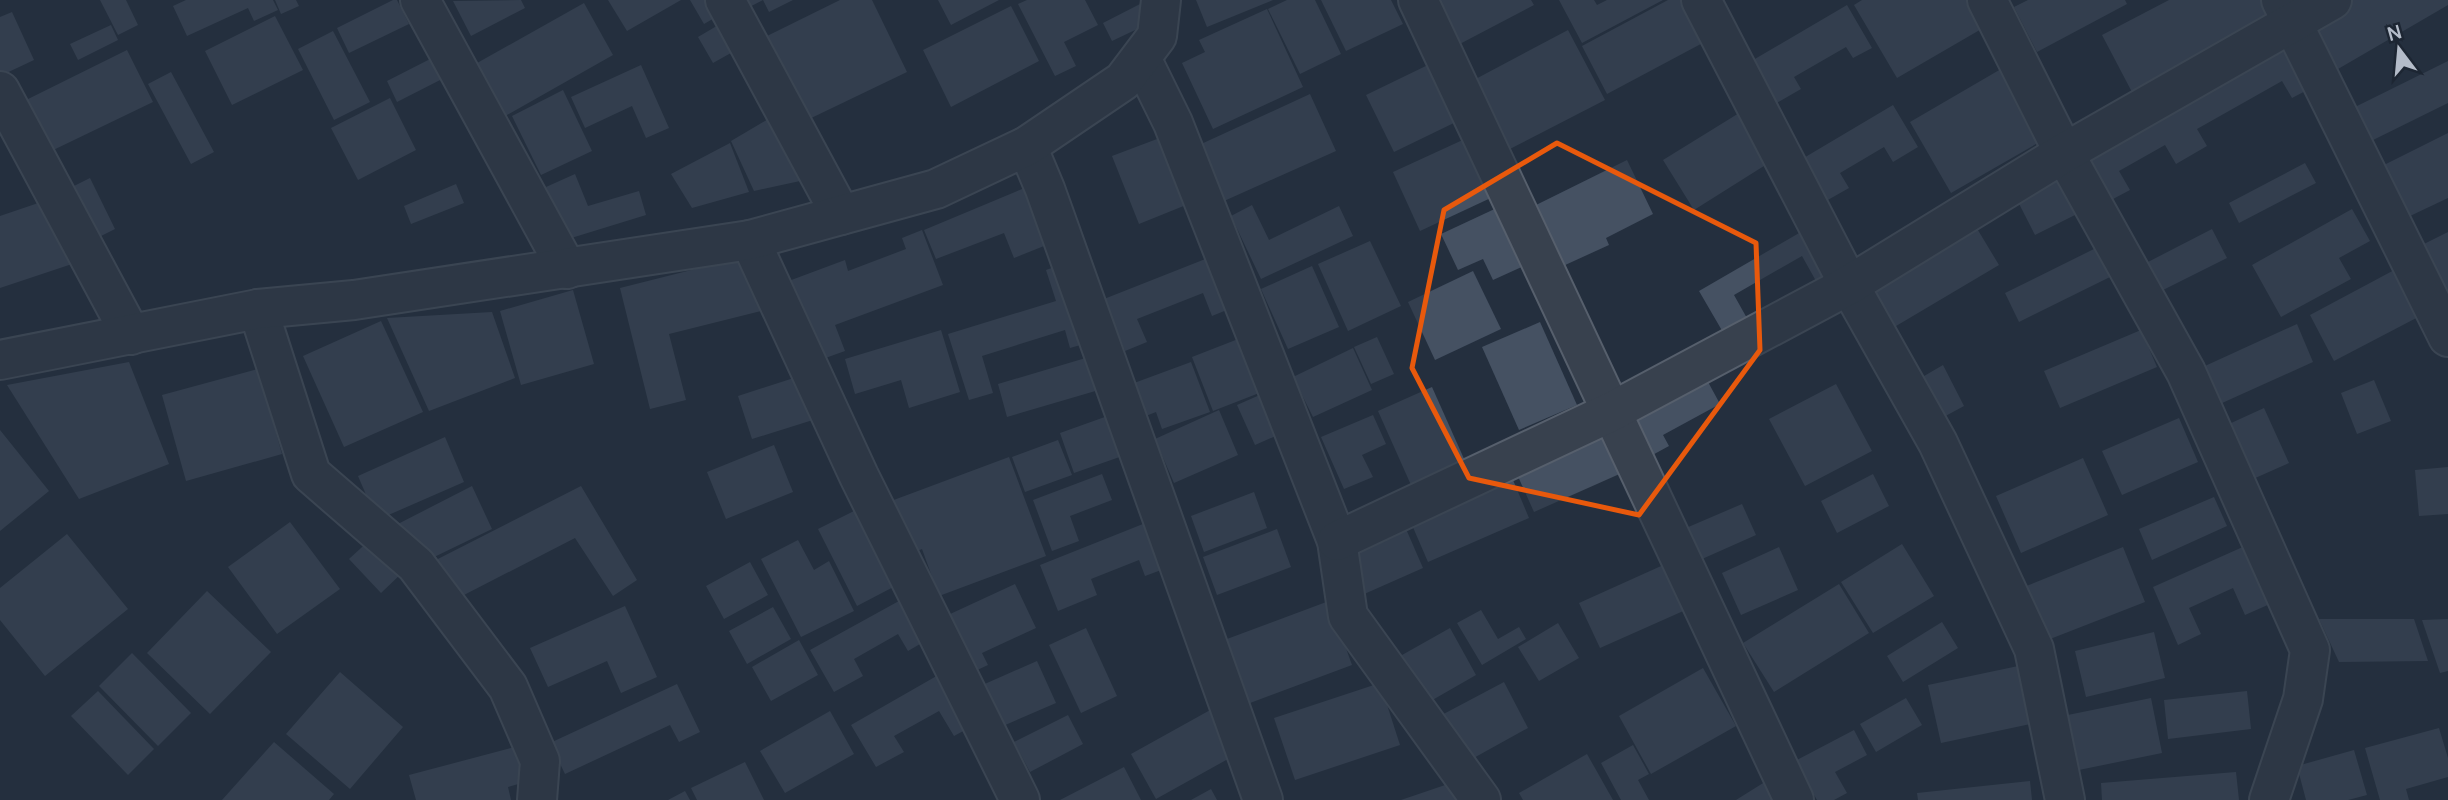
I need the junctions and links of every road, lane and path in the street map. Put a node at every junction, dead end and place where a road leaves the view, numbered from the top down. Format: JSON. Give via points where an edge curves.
{"nodes":[{"id":1,"x":420,"y":0,"type":"edge"},
{"id":2,"x":724,"y":0,"type":"edge"},
{"id":3,"x":1161,"y":0,"type":"edge"},
{"id":4,"x":1418,"y":0,"type":"edge"},
{"id":5,"x":1701,"y":0,"type":"edge"},
{"id":6,"x":1987,"y":0,"type":"edge"},
{"id":7,"x":2332,"y":0,"type":"edge"},
{"id":8,"x":2287,"y":12,"type":"edge"},
{"id":9,"x":1141,"y":58,"type":"junction"},
{"id":10,"x":0,"y":91,"type":"edge"},
{"id":11,"x":1027,"y":146,"type":"junction"},
{"id":12,"x":2064,"y":153,"type":"junction"},
{"id":13,"x":841,"y":215,"type":"junction"},
{"id":14,"x":750,"y":240,"type":"junction"},
{"id":15,"x":567,"y":270,"type":"junction"},
{"id":16,"x":1849,"y":285,"type":"junction"},
{"id":17,"x":258,"y":309,"type":"junction"},
{"id":18,"x":131,"y":335,"type":"junction"},
{"id":19,"x":2448,"y":337,"type":"edge"},
{"id":20,"x":0,"y":360,"type":"edge"},
{"id":21,"x":1611,"y":412,"type":"junction"},
{"id":22,"x":1337,"y":541,"type":"junction"},
{"id":23,"x":537,"y":800,"type":"edge"},
{"id":24,"x":1020,"y":800,"type":"edge"},
{"id":25,"x":1263,"y":800,"type":"edge"},
{"id":26,"x":1480,"y":800,"type":"edge"},
{"id":27,"x":1794,"y":800,"type":"edge"},
{"id":28,"x":2065,"y":800,"type":"edge"},
{"id":29,"x":2269,"y":800,"type":"edge"}],
"edges":[{"from":1,"to":15,"type":"street"},
{"from":2,"to":13,"type":"street"},
{"from":3,"to":9,"type":"street","via":[[1157,37]]},
{"from":4,"to":21,"type":"street"},
{"from":5,"to":16,"type":"street"},
{"from":6,"to":12,"type":"street"},
{"from":7,"to":8,"type":"street"},
{"from":8,"to":12,"type":"street"},
{"from":8,"to":19,"type":"street"},
{"from":9,"to":11,"type":"street","via":[[1123,81]]},
{"from":9,"to":22,"type":"street","via":[[1173,124]]},
{"from":10,"to":18,"type":"street"},
{"from":11,"to":13,"type":"street","via":[[936,189]]},
{"from":11,"to":25,"type":"street"},
{"from":12,"to":16,"type":"street"},
{"from":12,"to":29,"type":"street","via":[[2186,372],[2310,650],[2303,699]]},
{"from":13,"to":14,"type":"street"},
{"from":14,"to":15,"type":"street"},
{"from":14,"to":24,"type":"street","via":[[859,475]]},
{"from":15,"to":17,"type":"street"},
{"from":16,"to":21,"type":"street"},
{"from":16,"to":28,"type":"street","via":[[1938,443],[2034,649]]},
{"from":17,"to":18,"type":"street"},
{"from":17,"to":23,"type":"street","via":[[311,474],[416,565],[508,687],[540,761]]},
{"from":18,"to":20,"type":"street"},
{"from":21,"to":22,"type":"street"},
{"from":21,"to":27,"type":"street"},
{"from":22,"to":26,"type":"street","via":[[1348,616]]}]}
